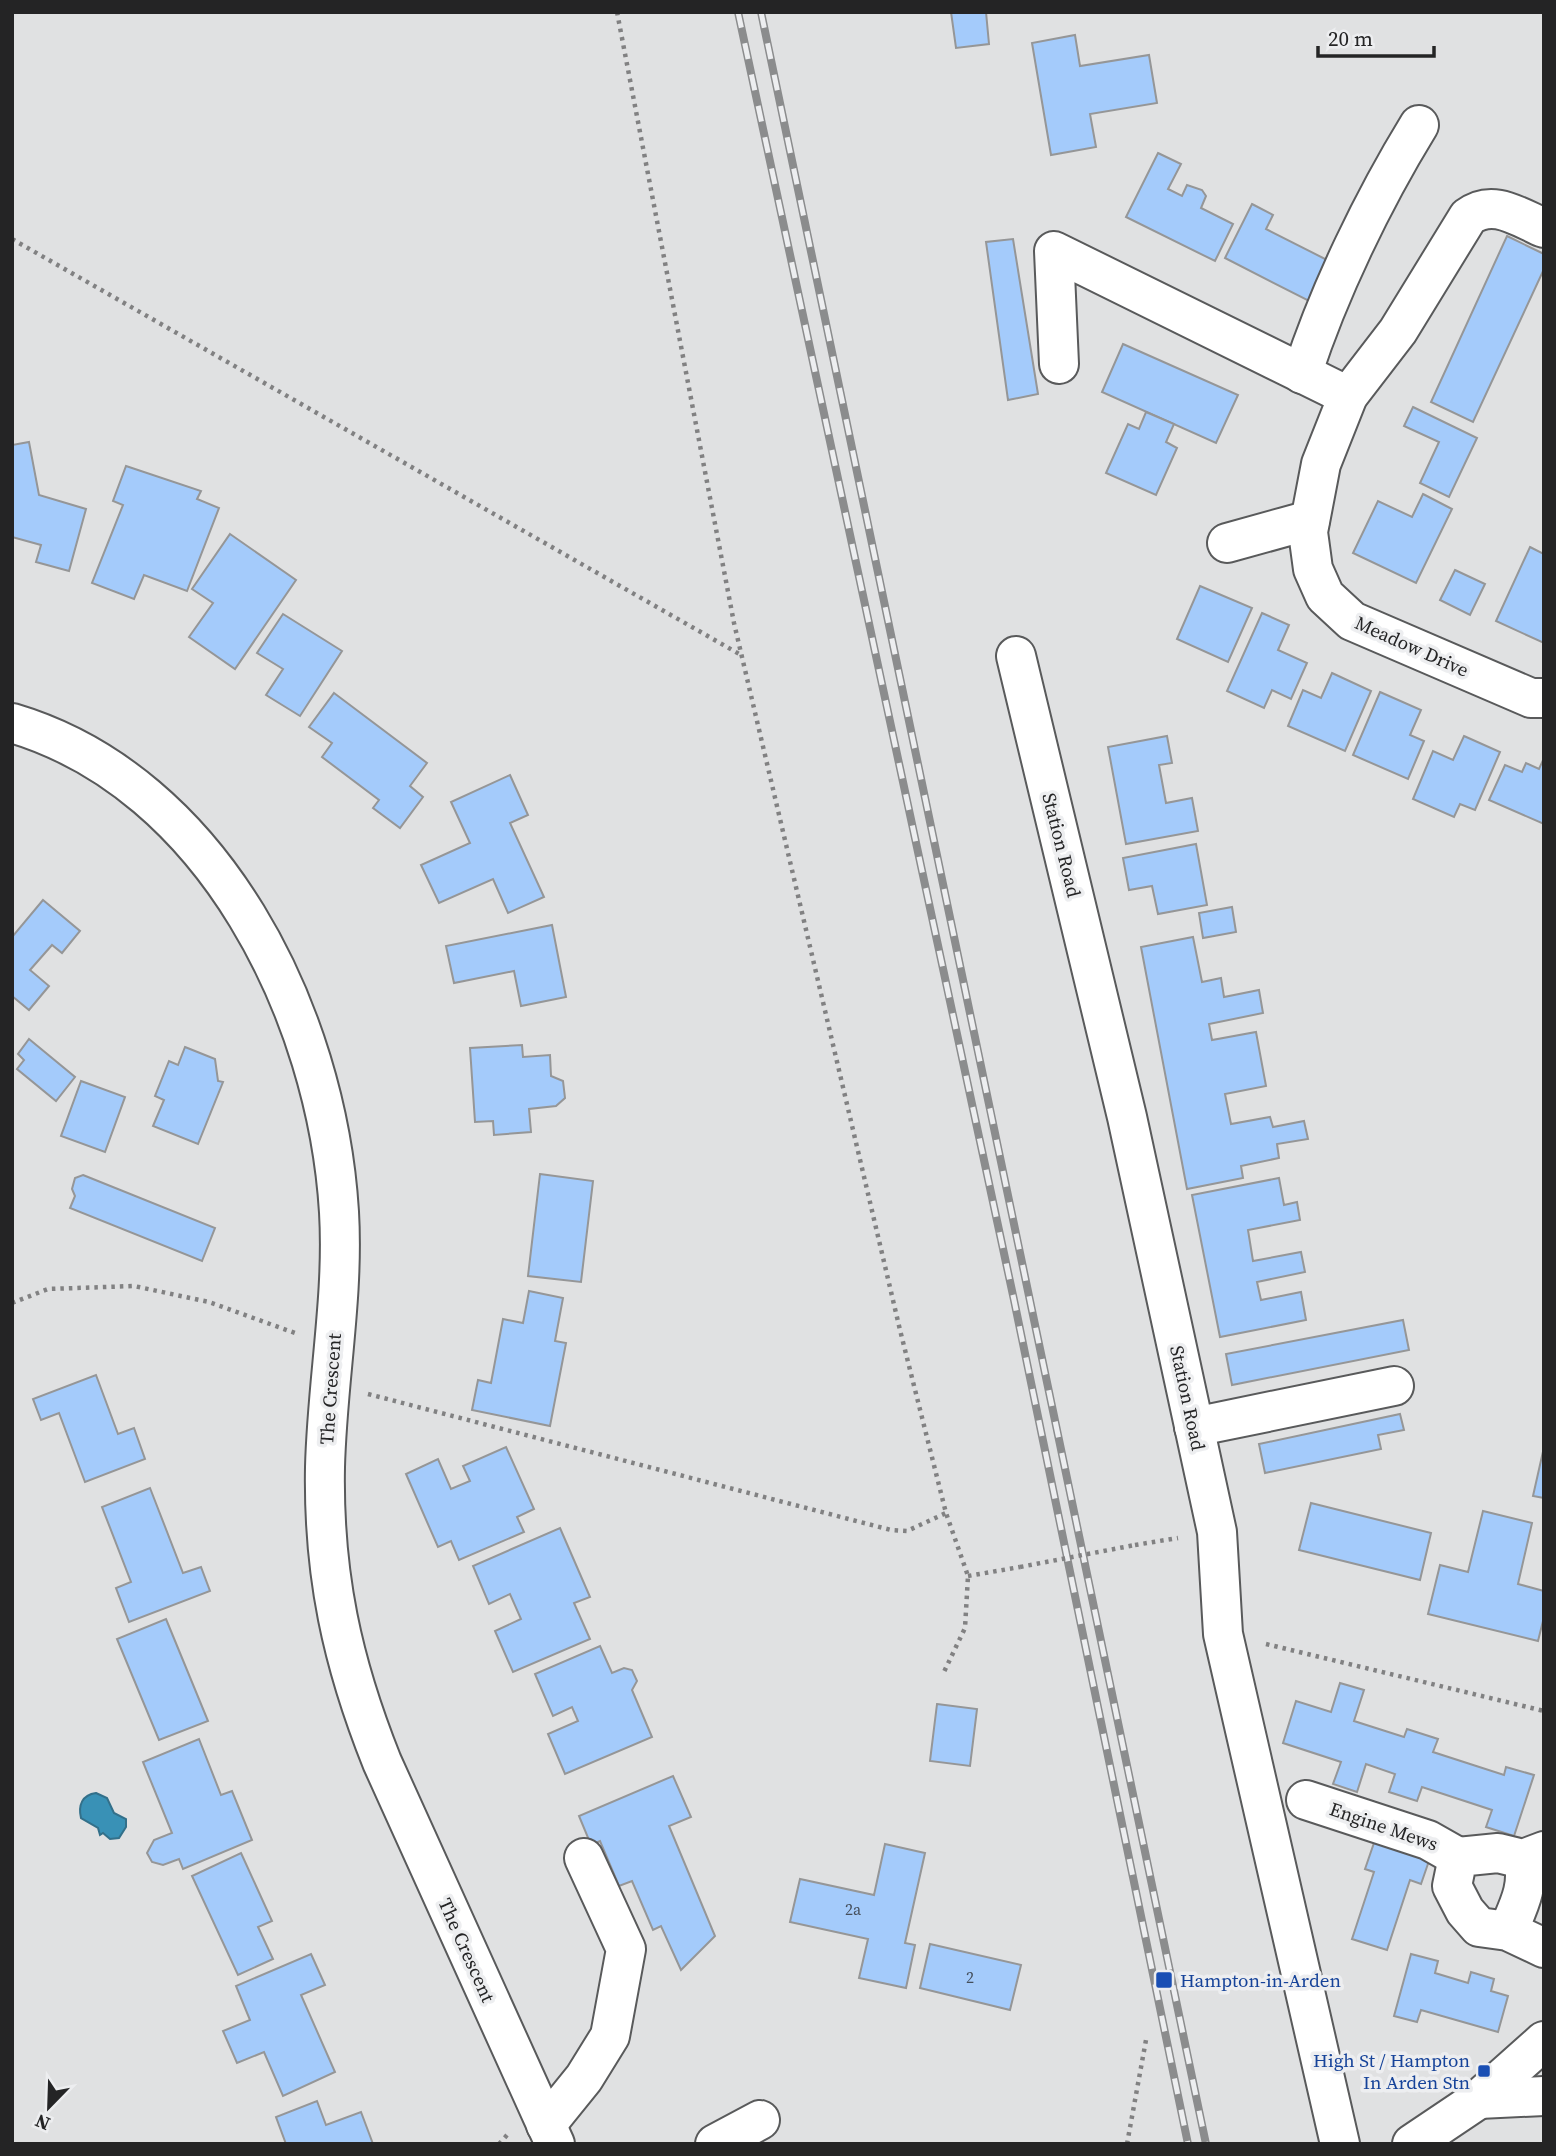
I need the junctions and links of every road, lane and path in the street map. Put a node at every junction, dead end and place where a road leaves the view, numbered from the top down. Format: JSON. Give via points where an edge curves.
{"nodes":[{"id":1,"x":617,"y":12,"type":"edge"},
{"id":2,"x":1419,"y":125,"type":"dead end"},
{"id":3,"x":1544,"y":228,"type":"edge"},
{"id":4,"x":12,"y":239,"type":"edge"},
{"id":5,"x":1059,"y":364,"type":"dead end"},
{"id":6,"x":1302,"y":374,"type":"junction"},
{"id":7,"x":1348,"y":396,"type":"junction"},
{"id":8,"x":1310,"y":520,"type":"junction"},
{"id":9,"x":1227,"y":543,"type":"dead end"},
{"id":10,"x":741,"y":655,"type":"junction"},
{"id":11,"x":1016,"y":656,"type":"dead end"},
{"id":12,"x":1544,"y":698,"type":"edge"},
{"id":13,"x":12,"y":723,"type":"edge"},
{"id":14,"x":12,"y":1303,"type":"edge"},
{"id":15,"x":333,"y":1346,"type":"junction"},
{"id":16,"x":330,"y":1385,"type":"junction"},
{"id":17,"x":1394,"y":1386,"type":"dead end"},
{"id":18,"x":1194,"y":1427,"type":"junction"},
{"id":19,"x":946,"y":1513,"type":"junction"},
{"id":20,"x":1135,"y":1545,"type":"dead end"},
{"id":21,"x":968,"y":1576,"type":"junction"},
{"id":22,"x":1223,"y":1634,"type":"junction"},
{"id":23,"x":943,"y":1674,"type":"dead end"},
{"id":24,"x":1544,"y":1711,"type":"edge"},
{"id":25,"x":1306,"y":1800,"type":"dead end"},
{"id":26,"x":1533,"y":1855,"type":"edge"},
{"id":27,"x":1458,"y":1857,"type":"junction"},
{"id":28,"x":584,"y":1858,"type":"dead end"},
{"id":29,"x":1508,"y":1931,"type":"junction"},
{"id":30,"x":1544,"y":1948,"type":"edge"},
{"id":31,"x":1146,"y":2040,"type":"dead end"},
{"id":32,"x":1544,"y":2041,"type":"edge"},
{"id":33,"x":1544,"y":2096,"type":"edge"},
{"id":34,"x":1479,"y":2099,"type":"junction"},
{"id":35,"x":760,"y":2120,"type":"dead end"},
{"id":36,"x":551,"y":2134,"type":"edge"},
{"id":37,"x":715,"y":2144,"type":"edge"},
{"id":38,"x":1127,"y":2144,"type":"edge"},
{"id":39,"x":1340,"y":2144,"type":"edge"},
{"id":40,"x":1412,"y":2144,"type":"edge"}],
"edges":[{"from":1,"to":10,"type":"path"},
{"from":2,"to":6,"type":"street","via":[[1331,295]]},
{"from":3,"to":7,"type":"street","name":"Meadow Drive","via":[[1497,207],[1480,208],[1468,217],[1398,331]]},
{"from":4,"to":10,"type":"path"},
{"from":5,"to":6,"type":"street","via":[[1054,251]]},
{"from":6,"to":7,"type":"street"},
{"from":7,"to":8,"type":"street","name":"Meadow Drive","via":[[1321,464]]},
{"from":8,"to":9,"type":"street"},
{"from":8,"to":12,"type":"street","name":"Meadow Drive","via":[[1313,569],[1325,596],[1352,621],[1531,698]]},
{"from":10,"to":19,"type":"path"},
{"from":11,"to":18,"type":"street","name":"Station Road","via":[[1127,1117]]},
{"from":13,"to":15,"type":"street","name":"The Crescent","via":[[81,751],[142,792],[194,842],[226,882],[263,944],[301,1032],[330,1140],[339,1212]]},
{"from":14,"to":15,"type":"path","via":[[48,1289],[134,1286],[209,1302]]},
{"from":15,"to":16,"type":"street","name":"The Crescent"},
{"from":16,"to":19,"type":"path","via":[[891,1530],[907,1531]]},
{"from":16,"to":36,"type":"street","name":"The Crescent","via":[[325,1520],[338,1628],[382,1762]]},
{"from":17,"to":18,"type":"street"},
{"from":18,"to":22,"type":"street","name":"Station Road","via":[[1217,1532]]},
{"from":19,"to":21,"type":"path"},
{"from":20,"to":21,"type":"path","bridge":true},
{"from":21,"to":23,"type":"path","via":[[965,1628]]},
{"from":22,"to":24,"type":"path"},
{"from":22,"to":39,"type":"street","name":"Station Road"},
{"from":25,"to":27,"type":"street","name":"Engine Mews","via":[[1428,1840]]},
{"from":26,"to":27,"type":"street","name":"Engine Mews"},
{"from":26,"to":29,"type":"street","name":"Engine Mews"},
{"from":27,"to":29,"type":"street","name":"Engine Mews","via":[[1452,1886],[1465,1911],[1479,1927]]},
{"from":28,"to":36,"type":"street","via":[[626,1949],[610,2036]]},
{"from":29,"to":30,"type":"street","name":"Engine Mews"},
{"from":31,"to":38,"type":"path"},
{"from":32,"to":34,"type":"street"},
{"from":33,"to":34,"type":"street"},
{"from":34,"to":40,"type":"street"},
{"from":35,"to":37,"type":"street"}]}
